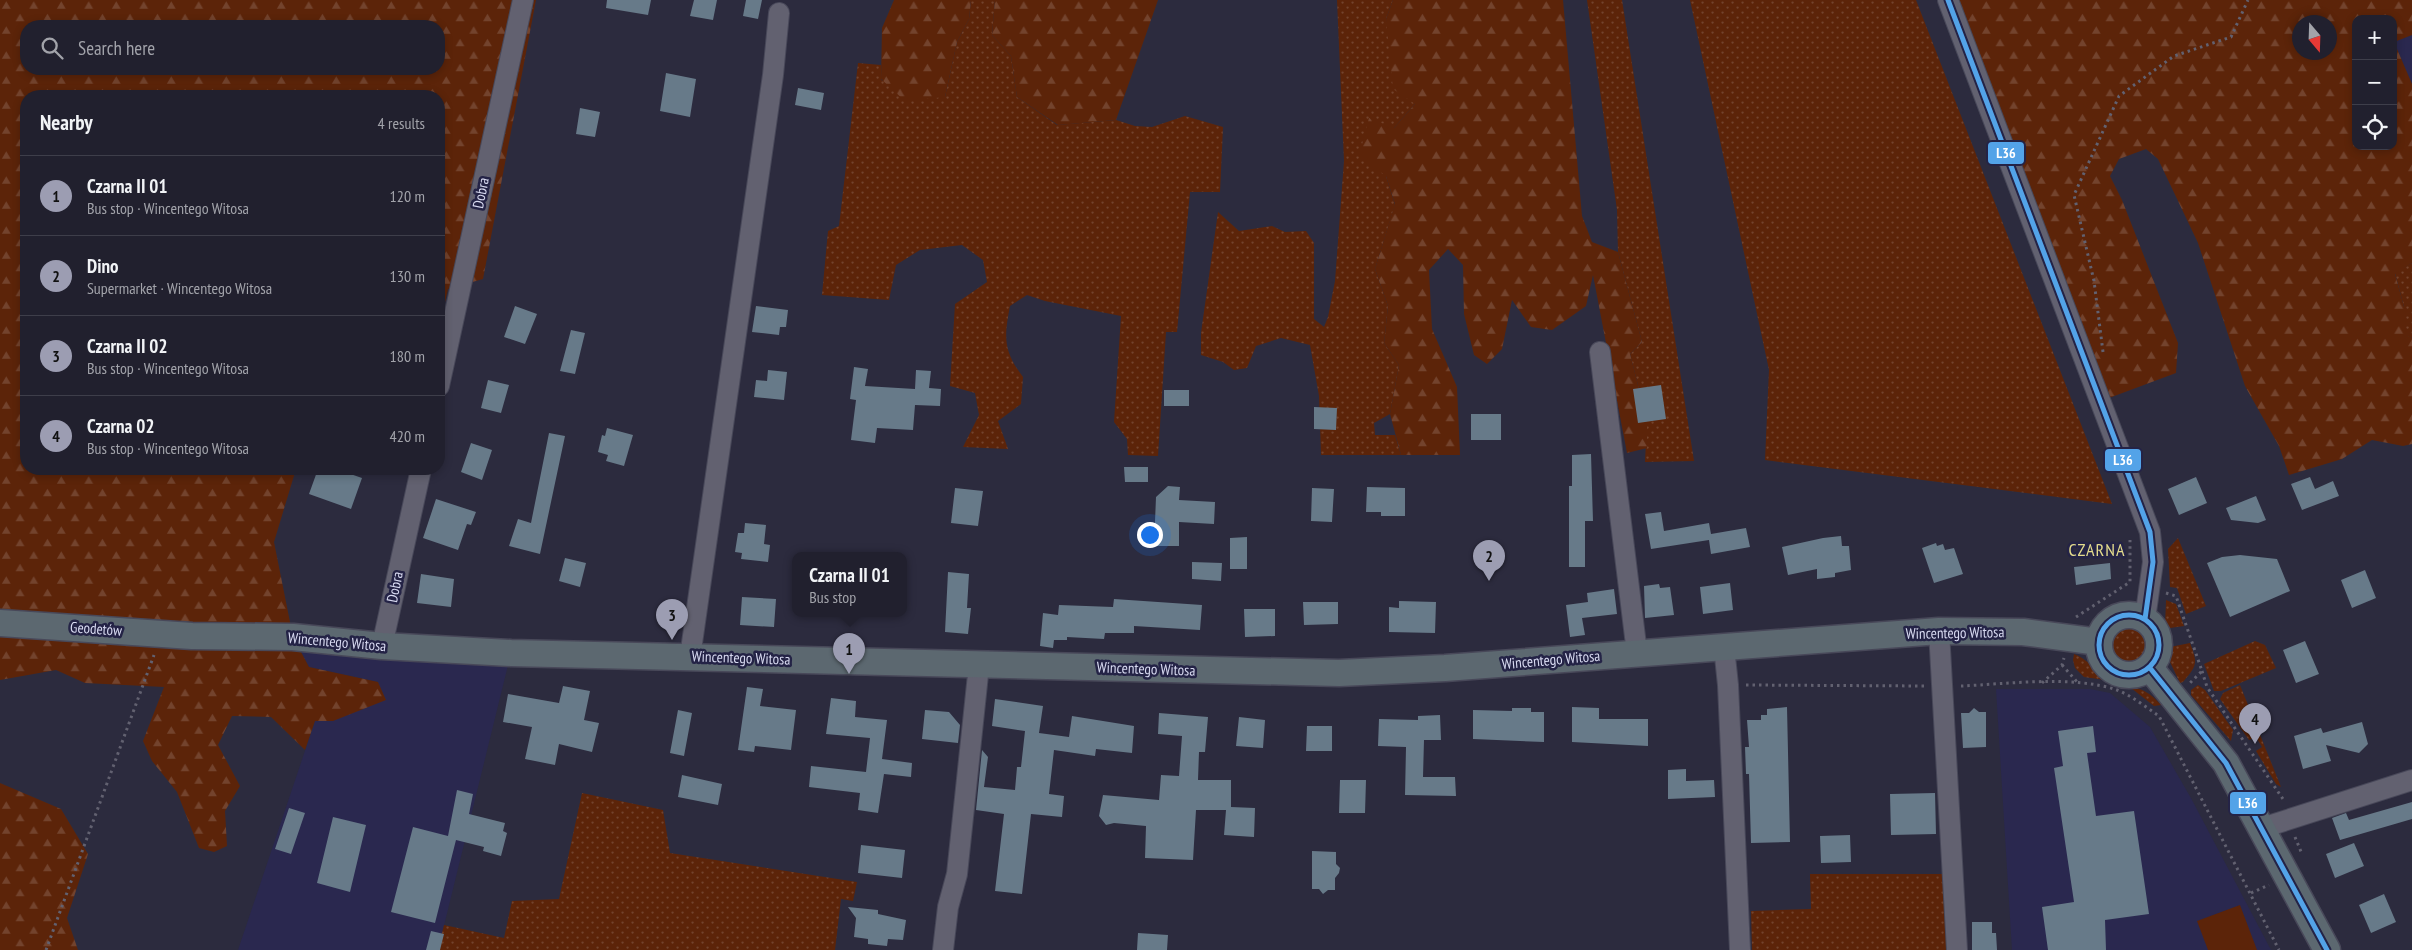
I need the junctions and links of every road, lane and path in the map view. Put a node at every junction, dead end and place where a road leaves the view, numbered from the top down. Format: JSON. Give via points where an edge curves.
{"nodes":[{"id":1,"x":523,"y":0,"type":"edge"},
{"id":2,"x":1948,"y":0,"type":"edge"},
{"id":3,"x":2248,"y":0,"type":"edge"},
{"id":4,"x":779,"y":13,"type":"dead end"},
{"id":5,"x":1600,"y":352,"type":"dead end"},
{"id":6,"x":2104,"y":355,"type":"dead end"},
{"id":7,"x":445,"y":358,"type":"edge"},
{"id":8,"x":420,"y":475,"type":"edge"},
{"id":9,"x":2130,"y":582,"type":"dead end"},
{"id":10,"x":2150,"y":587,"type":"junction"},
{"id":11,"x":2145,"y":619,"type":"junction"},
{"id":12,"x":0,"y":623,"type":"edge"},
{"id":13,"x":1938,"y":631,"type":"junction"},
{"id":14,"x":162,"y":634,"type":"junction"},
{"id":15,"x":192,"y":636,"type":"joint"},
{"id":16,"x":2099,"y":642,"type":"junction"},
{"id":17,"x":382,"y":646,"type":"junction"},
{"id":18,"x":1724,"y":646,"type":"junction"},
{"id":19,"x":1637,"y":653,"type":"junction"},
{"id":20,"x":690,"y":657,"type":"junction"},
{"id":21,"x":979,"y":665,"type":"junction"},
{"id":22,"x":2062,"y":665,"type":"dead end"},
{"id":23,"x":2150,"y":668,"type":"junction"},
{"id":24,"x":2202,"y":671,"type":"junction"},
{"id":25,"x":2079,"y":684,"type":"junction"},
{"id":26,"x":1728,"y":685,"type":"junction"},
{"id":27,"x":1942,"y":686,"type":"junction"},
{"id":28,"x":2166,"y":708,"type":"junction"},
{"id":29,"x":2412,"y":780,"type":"edge"},
{"id":30,"x":2290,"y":819,"type":"junction"},
{"id":31,"x":2262,"y":828,"type":"junction"},
{"id":32,"x":2304,"y":858,"type":"dead end"},
{"id":33,"x":46,"y":950,"type":"edge"},
{"id":34,"x":943,"y":950,"type":"edge"},
{"id":35,"x":1740,"y":950,"type":"edge"},
{"id":36,"x":1957,"y":950,"type":"edge"},
{"id":37,"x":2280,"y":950,"type":"edge"},
{"id":38,"x":2327,"y":950,"type":"edge"}],
"edges":[{"from":1,"to":7,"type":"street","name":"Dobra"},
{"from":2,"to":10,"type":"street","via":[[2150,532],[2153,562]]},
{"from":3,"to":6,"type":"path","via":[[2231,37],[2174,56],[2119,96],[2074,196],[2094,281]]},
{"from":4,"to":20,"type":"street","via":[[773,75]]},
{"from":5,"to":19,"type":"street"},
{"from":8,"to":17,"type":"street","name":"Dobra"},
{"from":9,"to":10,"type":"path"},
{"from":10,"to":11,"type":"street"},
{"from":10,"to":24,"type":"path","via":[[2176,596]]},
{"from":11,"to":16,"type":"main road","via":[[2136,615],[2116,618],[2102,632]]},
{"from":11,"to":23,"type":"main road","via":[[2152,625],[2160,642],[2159,652]]},
{"from":12,"to":14,"type":"main road","name":"Geodetów"},
{"from":13,"to":16,"type":"main road","name":"Wincentego Witosa","via":[[2023,632]]},
{"from":13,"to":18,"type":"main road","name":"Wincentego Witosa"},
{"from":13,"to":27,"type":"street"},
{"from":14,"to":15,"type":"main road","name":"Geodetów"},
{"from":14,"to":33,"type":"path"},
{"from":15,"to":17,"type":"main road","name":"Wincentego Witosa","via":[[293,637]]},
{"from":16,"to":23,"type":"main road","via":[[2104,662],[2120,674],[2141,674]]},
{"from":17,"to":20,"type":"main road","name":"Wincentego Witosa"},
{"from":18,"to":19,"type":"main road","name":"Wincentego Witosa"},
{"from":18,"to":26,"type":"street"},
{"from":19,"to":21,"type":"main road","name":"Wincentego Witosa","via":[[1339,673]]},
{"from":20,"to":21,"type":"main road","name":"Wincentego Witosa"},
{"from":21,"to":34,"type":"street","via":[[957,874],[948,907]]},
{"from":22,"to":25,"type":"path"},
{"from":23,"to":28,"type":"main road"},
{"from":24,"to":28,"type":"path"},
{"from":24,"to":30,"type":"path","via":[[2207,687],[2284,797]]},
{"from":25,"to":27,"type":"path"},
{"from":25,"to":28,"type":"path","via":[[2117,690],[2140,702]]},
{"from":26,"to":27,"type":"path"},
{"from":26,"to":35,"type":"street"},
{"from":27,"to":36,"type":"street"},
{"from":28,"to":31,"type":"main road","via":[[2226,763]]},
{"from":28,"to":37,"type":"path"},
{"from":29,"to":30,"type":"street"},
{"from":30,"to":31,"type":"street"},
{"from":30,"to":32,"type":"path"},
{"from":31,"to":38,"type":"main road"}]}
